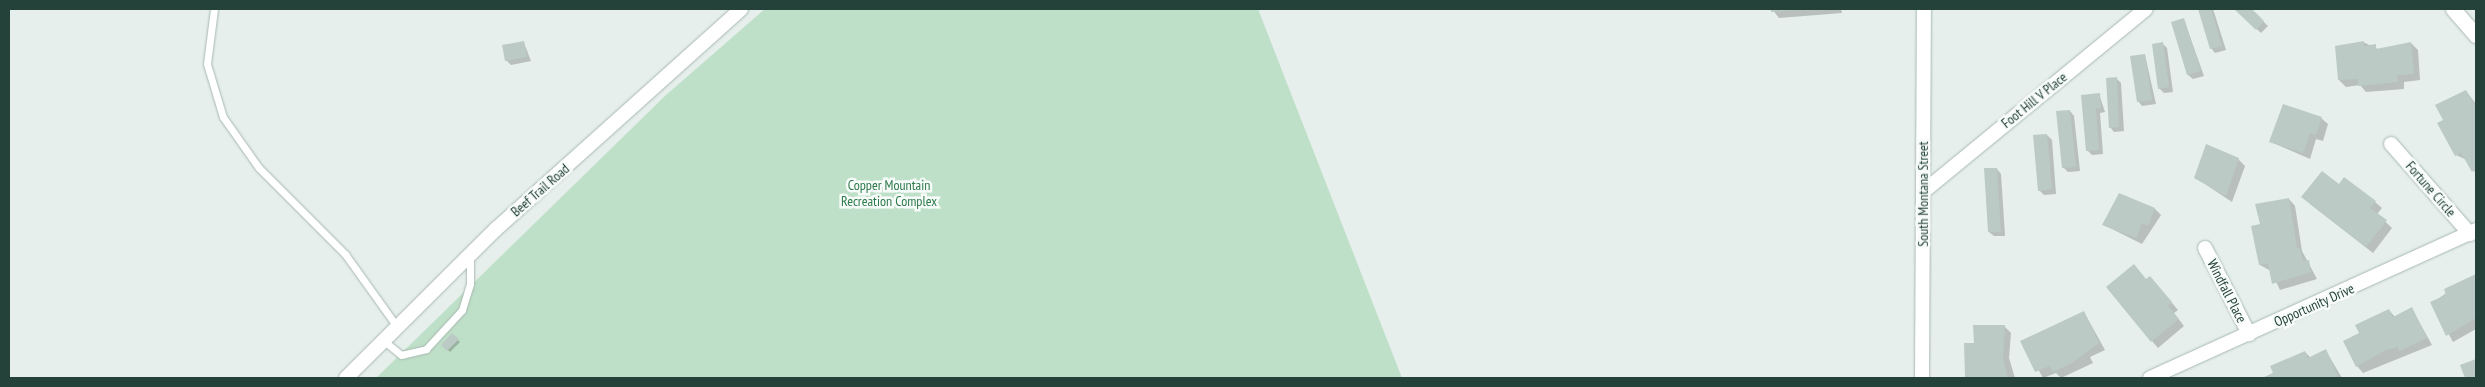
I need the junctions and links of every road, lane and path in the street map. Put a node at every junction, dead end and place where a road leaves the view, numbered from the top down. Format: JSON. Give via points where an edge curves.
{"nodes":[{"id":1,"x":214,"y":9,"type":"edge"},
{"id":2,"x":741,"y":9,"type":"edge"},
{"id":3,"x":1924,"y":9,"type":"edge"},
{"id":4,"x":2146,"y":9,"type":"edge"},
{"id":5,"x":2453,"y":9,"type":"edge"},
{"id":6,"x":2476,"y":35,"type":"edge"},
{"id":7,"x":2391,"y":144,"type":"dead end"},
{"id":8,"x":1923,"y":192,"type":"junction"},
{"id":9,"x":2473,"y":232,"type":"edge"},
{"id":10,"x":2205,"y":248,"type":"dead end"},
{"id":11,"x":470,"y":256,"type":"junction"},
{"id":12,"x":398,"y":328,"type":"junction"},
{"id":13,"x":2249,"y":334,"type":"junction"},
{"id":14,"x":384,"y":341,"type":"junction"},
{"id":15,"x":346,"y":378,"type":"edge"},
{"id":16,"x":1922,"y":378,"type":"edge"},
{"id":17,"x":2150,"y":378,"type":"edge"}],
"edges":[{"from":1,"to":12,"type":"lane","via":[[207,64],[223,117],[260,168],[345,254]]},
{"from":2,"to":11,"type":"street","name":"Beef Trail Road"},
{"from":3,"to":8,"type":"street","name":"South Montana Street"},
{"from":4,"to":8,"type":"street","name":"Foot Hill V Place"},
{"from":5,"to":6,"type":"street"},
{"from":7,"to":9,"type":"street","name":"Fortune Circle"},
{"from":8,"to":16,"type":"street","name":"South Montana Street"},
{"from":9,"to":13,"type":"street","name":"Opportunity Drive"},
{"from":10,"to":13,"type":"street","name":"Windfall Place"},
{"from":11,"to":12,"type":"street","name":"Beef Trail Road"},
{"from":11,"to":14,"type":"lane","via":[[470,284],[462,310],[426,349],[401,355]]},
{"from":12,"to":14,"type":"street","name":"Beef Trail Road"},
{"from":13,"to":17,"type":"street","name":"Opportunity Drive"},
{"from":14,"to":15,"type":"street","name":"Beef Trail Road"}]}
